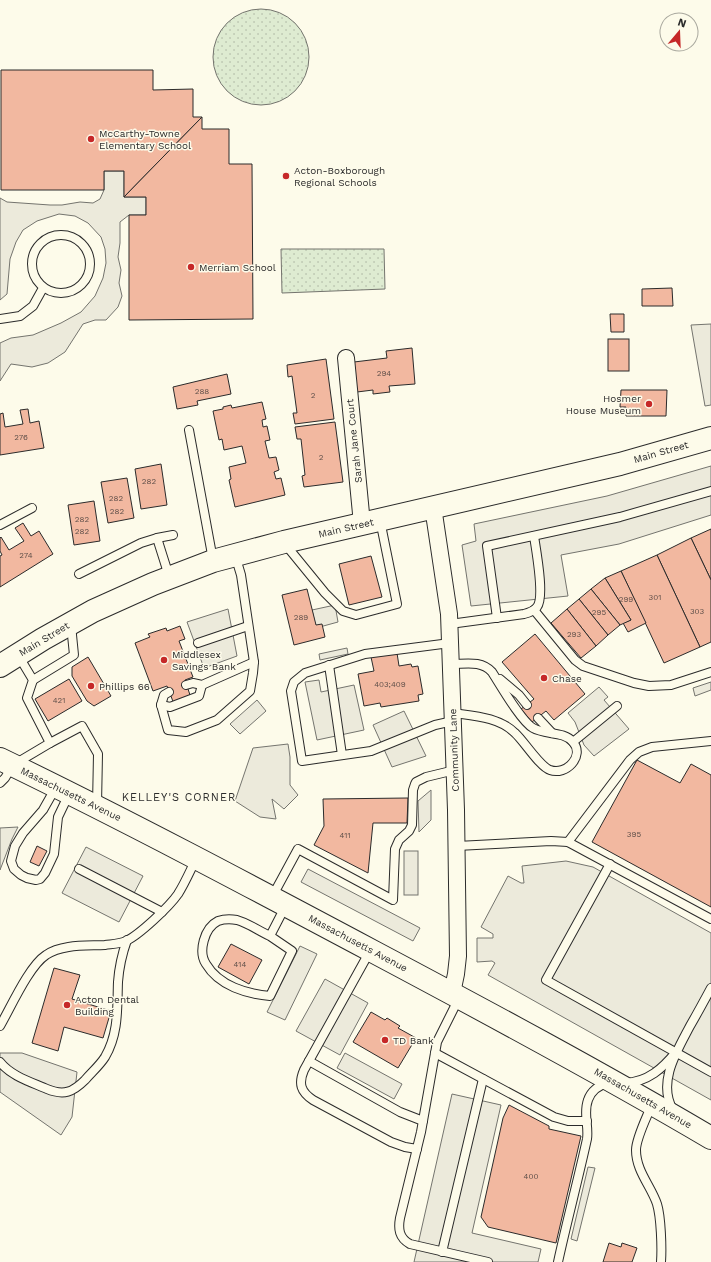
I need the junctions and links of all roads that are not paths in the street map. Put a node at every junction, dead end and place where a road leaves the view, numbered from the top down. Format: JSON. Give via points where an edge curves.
{"nodes":[{"id":1,"x":43,"y":288,"type":"junction"},
{"id":2,"x":0,"y":319,"type":"edge"},
{"id":3,"x":346,"y":358,"type":"dead end"},
{"id":4,"x":189,"y":430,"type":"dead end"},
{"id":5,"x":711,"y":438,"type":"edge"},
{"id":6,"x":711,"y":491,"type":"edge"},
{"id":7,"x":433,"y":507,"type":"junction"},
{"id":8,"x":32,"y":508,"type":"dead end"},
{"id":9,"x":371,"y":522,"type":"junction"},
{"id":10,"x":0,"y":525,"type":"edge"},
{"id":11,"x":173,"y":535,"type":"dead end"},
{"id":12,"x":534,"y":536,"type":"junction"},
{"id":13,"x":157,"y":538,"type":"junction"},
{"id":14,"x":284,"y":542,"type":"junction"},
{"id":15,"x":235,"y":554,"type":"junction"},
{"id":16,"x":213,"y":561,"type":"junction"},
{"id":17,"x":79,"y":574,"type":"dead end"},
{"id":18,"x":169,"y":577,"type":"junction"},
{"id":19,"x":534,"y":610,"type":"junction"},
{"id":20,"x":497,"y":618,"type":"junction"},
{"id":21,"x":71,"y":623,"type":"junction"},
{"id":22,"x":450,"y":624,"type":"junction"},
{"id":23,"x":248,"y":626,"type":"junction"},
{"id":24,"x":198,"y":643,"type":"dead end"},
{"id":25,"x":450,"y":643,"type":"junction"},
{"id":26,"x":18,"y":654,"type":"junction"},
{"id":27,"x":254,"y":662,"type":"junction"},
{"id":28,"x":451,"y":664,"type":"junction"},
{"id":29,"x":329,"y":665,"type":"junction"},
{"id":30,"x":0,"y":666,"type":"edge"},
{"id":31,"x":492,"y":672,"type":"junction"},
{"id":32,"x":711,"y":672,"type":"edge"},
{"id":33,"x":33,"y":680,"type":"junction"},
{"id":34,"x":186,"y":685,"type":"dead end"},
{"id":35,"x":202,"y":685,"type":"junction"},
{"id":36,"x":169,"y":692,"type":"dead end"},
{"id":37,"x":161,"y":705,"type":"junction"},
{"id":38,"x":527,"y":705,"type":"dead end"},
{"id":39,"x":616,"y":706,"type":"dead end"},
{"id":40,"x":453,"y":717,"type":"junction"},
{"id":41,"x":538,"y":718,"type":"dead end"},
{"id":42,"x":552,"y":734,"type":"junction"},
{"id":43,"x":711,"y":741,"type":"edge"},
{"id":44,"x":573,"y":742,"type":"junction"},
{"id":45,"x":50,"y":744,"type":"junction"},
{"id":46,"x":342,"y":755,"type":"junction"},
{"id":47,"x":6,"y":762,"type":"edge"},
{"id":48,"x":455,"y":770,"type":"junction"},
{"id":49,"x":0,"y":783,"type":"edge"},
{"id":50,"x":63,"y":790,"type":"junction"},
{"id":51,"x":97,"y":806,"type":"junction"},
{"id":52,"x":568,"y":842,"type":"junction"},
{"id":53,"x":457,"y":846,"type":"junction"},
{"id":54,"x":197,"y":857,"type":"junction"},
{"id":55,"x":610,"y":864,"type":"junction"},
{"id":56,"x":79,"y":869,"type":"dead end"},
{"id":57,"x":279,"y":901,"type":"junction"},
{"id":58,"x":162,"y":912,"type":"junction"},
{"id":59,"x":711,"y":919,"type":"edge"},
{"id":60,"x":270,"y":936,"type":"junction"},
{"id":61,"x":127,"y":940,"type":"junction"},
{"id":62,"x":371,"y":950,"type":"junction"},
{"id":63,"x":711,"y":988,"type":"edge"},
{"id":64,"x":456,"y":995,"type":"junction"},
{"id":65,"x":0,"y":1026,"type":"edge"},
{"id":66,"x":676,"y":1052,"type":"junction"},
{"id":67,"x":435,"y":1053,"type":"junction"},
{"id":68,"x":309,"y":1061,"type":"junction"},
{"id":69,"x":0,"y":1062,"type":"edge"},
{"id":70,"x":711,"y":1072,"type":"edge"},
{"id":71,"x":483,"y":1079,"type":"junction"},
{"id":72,"x":615,"y":1082,"type":"junction"},
{"id":73,"x":652,"y":1104,"type":"junction"},
{"id":74,"x":679,"y":1119,"type":"junction"},
{"id":75,"x":423,"y":1121,"type":"junction"},
{"id":76,"x":587,"y":1121,"type":"junction"},
{"id":77,"x":711,"y":1138,"type":"edge"},
{"id":78,"x":417,"y":1149,"type":"junction"},
{"id":79,"x":442,"y":1252,"type":"junction"},
{"id":80,"x":488,"y":1262,"type":"edge"},
{"id":81,"x":558,"y":1262,"type":"edge"},
{"id":82,"x":661,"y":1262,"type":"edge"}],
"edges":[{"from":1,"to":1,"type":"lane","via":[[62,293],[80,286],[86,279],[90,270],[90,260],[82,243],[74,237],[64,234],[46,238],[33,253],[32,272]]},
{"from":1,"to":2,"type":"lane","via":[[33,306],[20,316]]},
{"from":3,"to":9,"type":"street","name":"Sarah Jane Court"},
{"from":4,"to":16,"type":"lane"},
{"from":5,"to":7,"type":"main road","name":"Main Street","via":[[620,464]]},
{"from":6,"to":12,"type":"lane","via":[[620,517]]},
{"from":7,"to":9,"type":"main road","name":"Main Street"},
{"from":7,"to":22,"type":"street","name":"Community Lane"},
{"from":8,"to":10,"type":"lane"},
{"from":9,"to":14,"type":"main road","name":"Main Street"},
{"from":9,"to":14,"type":"lane","via":[[397,604],[356,615],[343,611],[325,593]]},
{"from":11,"to":13,"type":"lane"},
{"from":12,"to":19,"type":"lane","via":[[541,592],[540,603]]},
{"from":12,"to":20,"type":"lane","via":[[487,546]]},
{"from":13,"to":17,"type":"lane"},
{"from":13,"to":18,"type":"lane"},
{"from":14,"to":15,"type":"main road","name":"Main Street"},
{"from":15,"to":16,"type":"main road","name":"Main Street"},
{"from":15,"to":23,"type":"lane"},
{"from":16,"to":18,"type":"main road","name":"Main Street"},
{"from":18,"to":21,"type":"main road","name":"Main Street"},
{"from":19,"to":20,"type":"lane"},
{"from":19,"to":32,"type":"lane","via":[[575,660],[583,666],[642,685],[664,686],[680,683]]},
{"from":20,"to":22,"type":"lane"},
{"from":21,"to":26,"type":"main road","name":"Main Street"},
{"from":21,"to":33,"type":"lane","via":[[74,655]]},
{"from":22,"to":25,"type":"street","name":"Community Lane"},
{"from":23,"to":24,"type":"lane"},
{"from":23,"to":27,"type":"lane"},
{"from":25,"to":28,"type":"street","name":"Community Lane"},
{"from":25,"to":29,"type":"lane","via":[[365,654]]},
{"from":26,"to":30,"type":"main road","name":"Main Street"},
{"from":26,"to":33,"type":"lane"},
{"from":27,"to":35,"type":"lane"},
{"from":27,"to":37,"type":"lane","via":[[250,691],[217,720],[186,732],[168,730]]},
{"from":28,"to":31,"type":"lane","via":[[480,664]]},
{"from":28,"to":40,"type":"street","name":"Community Lane"},
{"from":29,"to":46,"type":"lane"},
{"from":29,"to":46,"type":"lane","via":[[305,673],[294,682],[291,691],[302,761]]},
{"from":31,"to":38,"type":"lane"},
{"from":31,"to":42,"type":"lane","via":[[529,724],[537,730]]},
{"from":33,"to":45,"type":"lane","via":[[28,698]]},
{"from":34,"to":35,"type":"lane"},
{"from":35,"to":37,"type":"lane","via":[[199,696],[170,707]]},
{"from":36,"to":37,"type":"lane","via":[[164,695]]},
{"from":39,"to":44,"type":"lane"},
{"from":40,"to":44,"type":"lane","via":[[491,720],[504,724],[516,733],[550,771],[560,772],[571,765],[576,753]]},
{"from":40,"to":46,"type":"lane","via":[[371,751]]},
{"from":40,"to":48,"type":"street","name":"Community Lane"},
{"from":41,"to":42,"type":"lane"},
{"from":42,"to":44,"type":"lane","via":[[565,736]]},
{"from":43,"to":52,"type":"lane","via":[[652,747],[639,752],[630,760]]},
{"from":45,"to":47,"type":"lane"},
{"from":45,"to":51,"type":"lane","via":[[82,726],[98,754]]},
{"from":47,"to":49,"type":"lane","via":[[5,778]]},
{"from":47,"to":50,"type":"main road","name":"Massachusetts Avenue"},
{"from":48,"to":53,"type":"street","name":"Community Lane"},
{"from":48,"to":57,"type":"lane","via":[[420,779],[415,784],[412,825],[395,849],[393,900],[298,849]]},
{"from":50,"to":50,"type":"lane","via":[[23,833],[13,852],[12,865],[27,878],[40,879],[52,860]]},
{"from":50,"to":51,"type":"main road","name":"Massachusetts Avenue"},
{"from":51,"to":54,"type":"main road","name":"Massachusetts Avenue"},
{"from":52,"to":53,"type":"lane"},
{"from":52,"to":55,"type":"lane"},
{"from":53,"to":64,"type":"street","name":"Community Lane"},
{"from":54,"to":57,"type":"main road","name":"Massachusetts Avenue"},
{"from":54,"to":58,"type":"lane","via":[[177,895]]},
{"from":55,"to":59,"type":"lane"},
{"from":55,"to":66,"type":"lane","via":[[546,980]]},
{"from":56,"to":58,"type":"lane"},
{"from":57,"to":60,"type":"lane"},
{"from":57,"to":62,"type":"main road","name":"Massachusetts Avenue"},
{"from":58,"to":61,"type":"lane"},
{"from":60,"to":60,"type":"lane","via":[[292,951],[270,996],[236,988],[211,971],[203,960],[202,951],[206,937],[210,928],[219,921],[241,922]]},
{"from":61,"to":65,"type":"lane","via":[[109,945],[63,948],[47,954],[33,968]]},
{"from":61,"to":69,"type":"lane","via":[[119,973],[117,1015],[112,1042],[101,1062],[78,1087],[64,1093],[49,1090],[14,1074]]},
{"from":62,"to":64,"type":"main road","name":"Massachusetts Avenue"},
{"from":62,"to":68,"type":"lane"},
{"from":63,"to":66,"type":"lane"},
{"from":64,"to":67,"type":"lane"},
{"from":64,"to":72,"type":"main road","name":"Massachusetts Avenue"},
{"from":66,"to":70,"type":"lane"},
{"from":66,"to":72,"type":"lane","via":[[647,1078],[628,1083]]},
{"from":66,"to":74,"type":"lane","via":[[667,1081],[667,1094],[671,1107]]},
{"from":67,"to":71,"type":"lane"},
{"from":67,"to":75,"type":"lane"},
{"from":68,"to":75,"type":"lane","via":[[400,1112]]},
{"from":68,"to":78,"type":"lane","via":[[301,1080],[308,1097],[392,1142]]},
{"from":71,"to":76,"type":"lane","via":[[558,1118]]},
{"from":71,"to":79,"type":"lane"},
{"from":72,"to":73,"type":"main road","name":"Massachusetts Avenue"},
{"from":72,"to":76,"type":"lane","via":[[600,1085],[592,1092],[586,1106]]},
{"from":73,"to":74,"type":"main road","name":"Massachusetts Avenue"},
{"from":73,"to":82,"type":"lane","via":[[636,1146],[636,1156],[658,1209]]},
{"from":74,"to":77,"type":"main road","name":"Massachusetts Avenue"},
{"from":75,"to":78,"type":"lane"},
{"from":76,"to":81,"type":"lane","via":[[587,1137]]},
{"from":78,"to":79,"type":"lane","via":[[400,1218],[400,1234],[405,1242]]},
{"from":79,"to":80,"type":"lane"}]}
